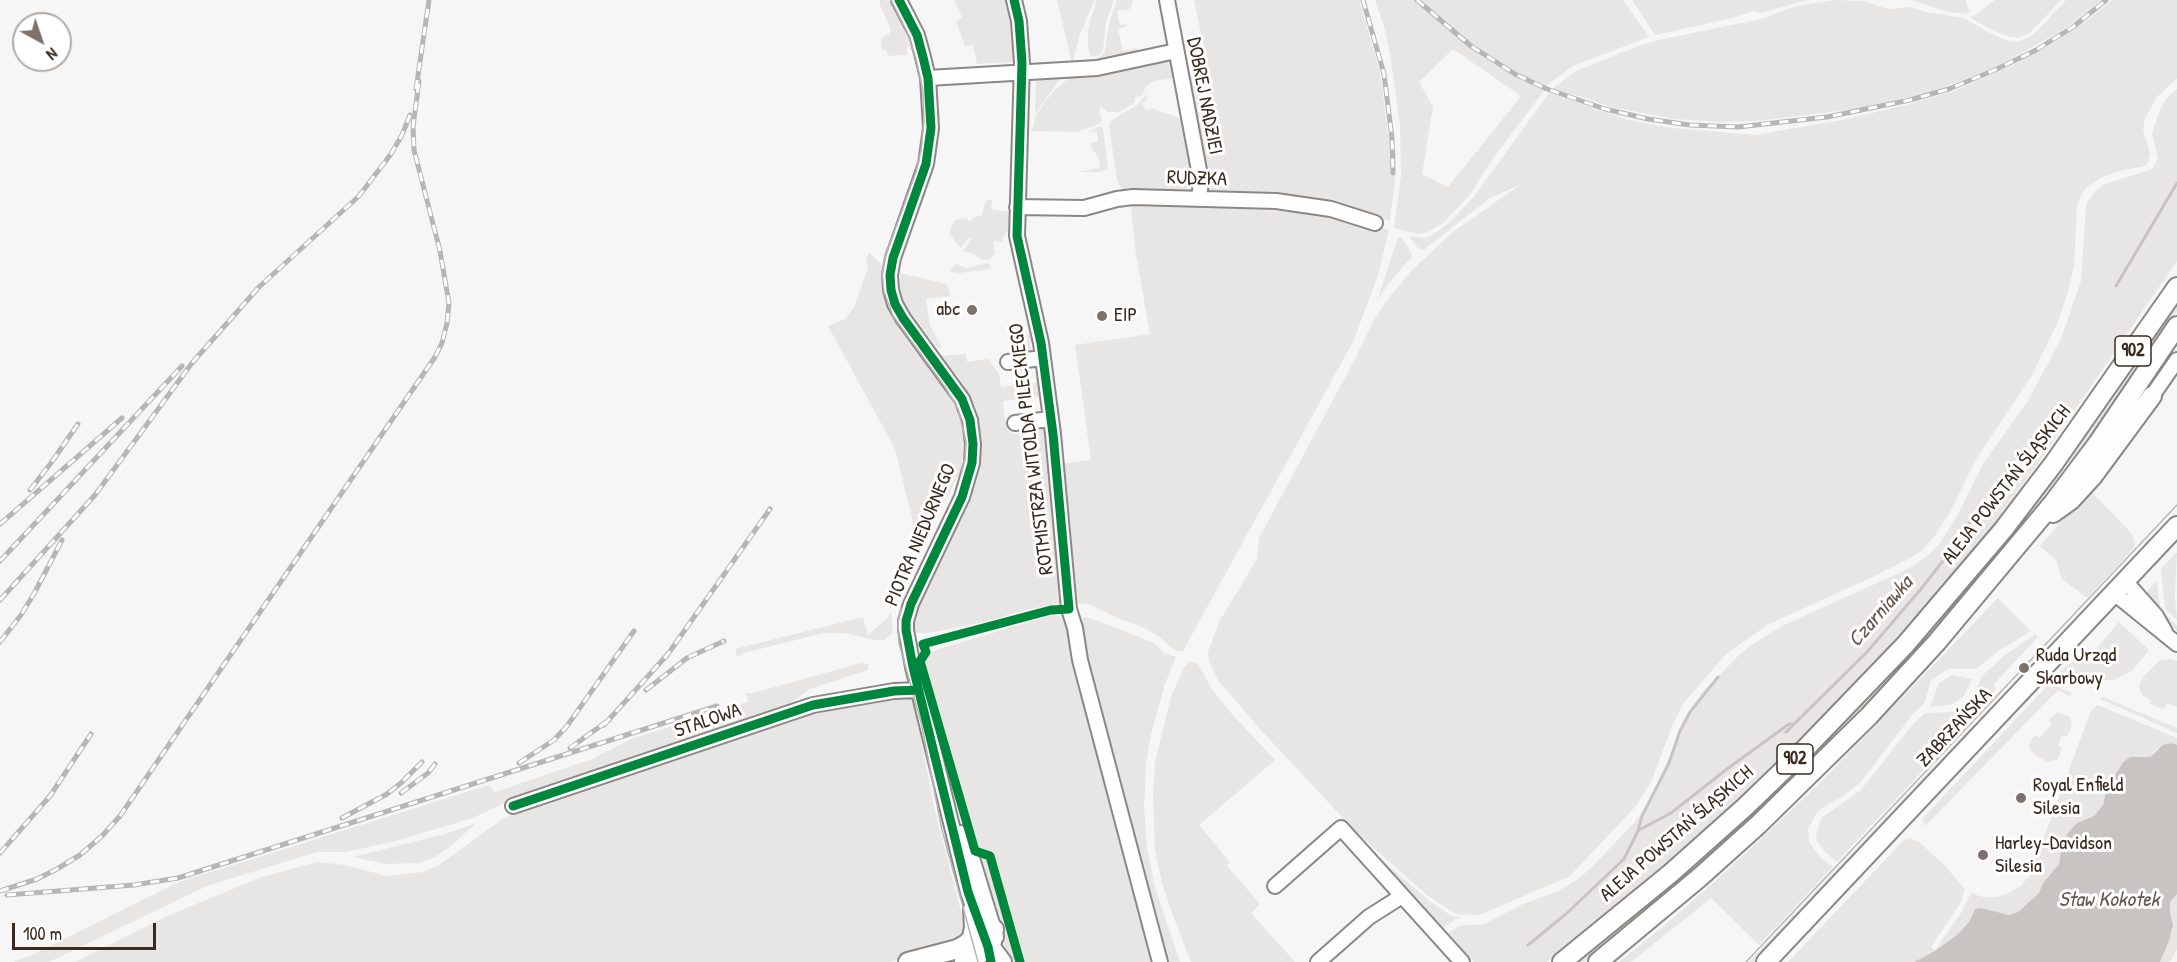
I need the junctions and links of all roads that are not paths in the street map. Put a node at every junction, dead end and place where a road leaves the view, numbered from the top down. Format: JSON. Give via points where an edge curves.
{"nodes":[{"id":1,"x":899,"y":0,"type":"edge"},
{"id":2,"x":1014,"y":0,"type":"edge"},
{"id":3,"x":1167,"y":0,"type":"edge"},
{"id":4,"x":1176,"y":51,"type":"junction"},
{"id":5,"x":1022,"y":73,"type":"junction"},
{"id":6,"x":928,"y":78,"type":"junction"},
{"id":7,"x":1199,"y":199,"type":"junction"},
{"id":8,"x":1017,"y":207,"type":"junction"},
{"id":9,"x":1375,"y":223,"type":"dead end"},
{"id":10,"x":2177,"y":287,"type":"edge"},
{"id":11,"x":2177,"y":326,"type":"edge"},
{"id":12,"x":1043,"y":358,"type":"junction"},
{"id":13,"x":2177,"y":360,"type":"edge"},
{"id":14,"x":1008,"y":362,"type":"dead end"},
{"id":15,"x":2152,"y":396,"type":"joint"},
{"id":16,"x":1051,"y":419,"type":"junction"},
{"id":17,"x":1015,"y":423,"type":"dead end"},
{"id":18,"x":2177,"y":526,"type":"edge"},
{"id":19,"x":2032,"y":529,"type":"junction"},
{"id":20,"x":2119,"y":587,"type":"junction"},
{"id":21,"x":2177,"y":644,"type":"edge"},
{"id":22,"x":919,"y":690,"type":"junction"},
{"id":23,"x":945,"y":792,"type":"junction"},
{"id":24,"x":513,"y":806,"type":"dead end"},
{"id":25,"x":1275,"y":886,"type":"dead end"},
{"id":26,"x":1402,"y":896,"type":"junction"},
{"id":27,"x":973,"y":909,"type":"junction"},
{"id":28,"x":994,"y":929,"type":"junction"},
{"id":29,"x":989,"y":955,"type":"edge"},
{"id":30,"x":960,"y":956,"type":"edge"},
{"id":31,"x":908,"y":962,"type":"edge"},
{"id":32,"x":1003,"y":962,"type":"edge"},
{"id":33,"x":1160,"y":962,"type":"edge"},
{"id":34,"x":1318,"y":962,"type":"edge"},
{"id":35,"x":1462,"y":962,"type":"edge"},
{"id":36,"x":1563,"y":962,"type":"edge"},
{"id":37,"x":1598,"y":962,"type":"edge"},
{"id":38,"x":1766,"y":962,"type":"edge"}],
"edges":[{"from":1,"to":6,"type":"street","name":"PIOTRA NIEDURNEGO","via":[[916,35]]},
{"from":2,"to":5,"type":"street","name":"ROTMISTRZA WITOLDA PILECKIEGO"},
{"from":3,"to":4,"type":"street","name":"DOBREJ NADZIEI"},
{"from":4,"to":5,"type":"street","via":[[1102,67]]},
{"from":4,"to":7,"type":"street","name":"DOBREJ NADZIEI","via":[[1201,181]]},
{"from":5,"to":6,"type":"street"},
{"from":5,"to":8,"type":"street","name":"ROTMISTRZA WITOLDA PILECKIEGO"},
{"from":6,"to":22,"type":"street","name":"PIOTRA NIEDURNEGO","via":[[931,128],[926,164],[893,258],[890,282],[897,308],[962,399],[972,428],[973,450],[962,497],[906,621]]},
{"from":7,"to":8,"type":"street","name":"RUDZKA","via":[[1133,197],[1084,208]]},
{"from":7,"to":9,"type":"street","name":"RUDZKA","via":[[1276,201],[1332,209]]},
{"from":8,"to":12,"type":"street","name":"ROTMISTRZA WITOLDA PILECKIEGO","via":[[1017,239]]},
{"from":10,"to":36,"type":"main road","name":"ALEJA POWSTAŃ ŚLĄSKICH","number":"902","via":[[2054,464],[1905,645],[1745,807]]},
{"from":11,"to":19,"type":"main road","number":"902","via":[[2098,442]]},
{"from":12,"to":14,"type":"street"},
{"from":12,"to":16,"type":"street","name":"ROTMISTRZA WITOLDA PILECKIEGO"},
{"from":13,"to":15,"type":"street"},
{"from":15,"to":19,"type":"main road","via":[[2083,489]]},
{"from":16,"to":17,"type":"street"},
{"from":16,"to":33,"type":"street","name":"ROTMISTRZA WITOLDA PILECKIEGO","via":[[1069,609]]},
{"from":18,"to":20,"type":"main road","name":"ZABRZAŃSKA"},
{"from":19,"to":37,"type":"main road","number":"902","via":[[1938,642],[1823,763],[1700,877]]},
{"from":20,"to":21,"type":"street","via":[[2150,623]]},
{"from":20,"to":38,"type":"main road","name":"ZABRZAŃSKA"},
{"from":22,"to":23,"type":"street","name":"PIOTRA NIEDURNEGO"},
{"from":22,"to":24,"type":"street","name":"STALOWA","via":[[813,705]]},
{"from":23,"to":27,"type":"street","name":"PIOTRA NIEDURNEGO"},
{"from":23,"to":28,"type":"street","name":"PIOTRA NIEDURNEGO","via":[[972,858]]},
{"from":25,"to":26,"type":"street","via":[[1341,828]]},
{"from":26,"to":34,"type":"street","via":[[1368,917]]},
{"from":26,"to":35,"type":"street"},
{"from":27,"to":29,"type":"street","name":"PIOTRA NIEDURNEGO"},
{"from":27,"to":30,"type":"main road","via":[[972,938]]},
{"from":28,"to":29,"type":"main road"},
{"from":28,"to":32,"type":"street","name":"PIOTRA NIEDURNEGO"},
{"from":29,"to":30,"type":"main road"},
{"from":29,"to":32,"type":"main road","via":[[995,951]]},
{"from":30,"to":31,"type":"main road"}]}
